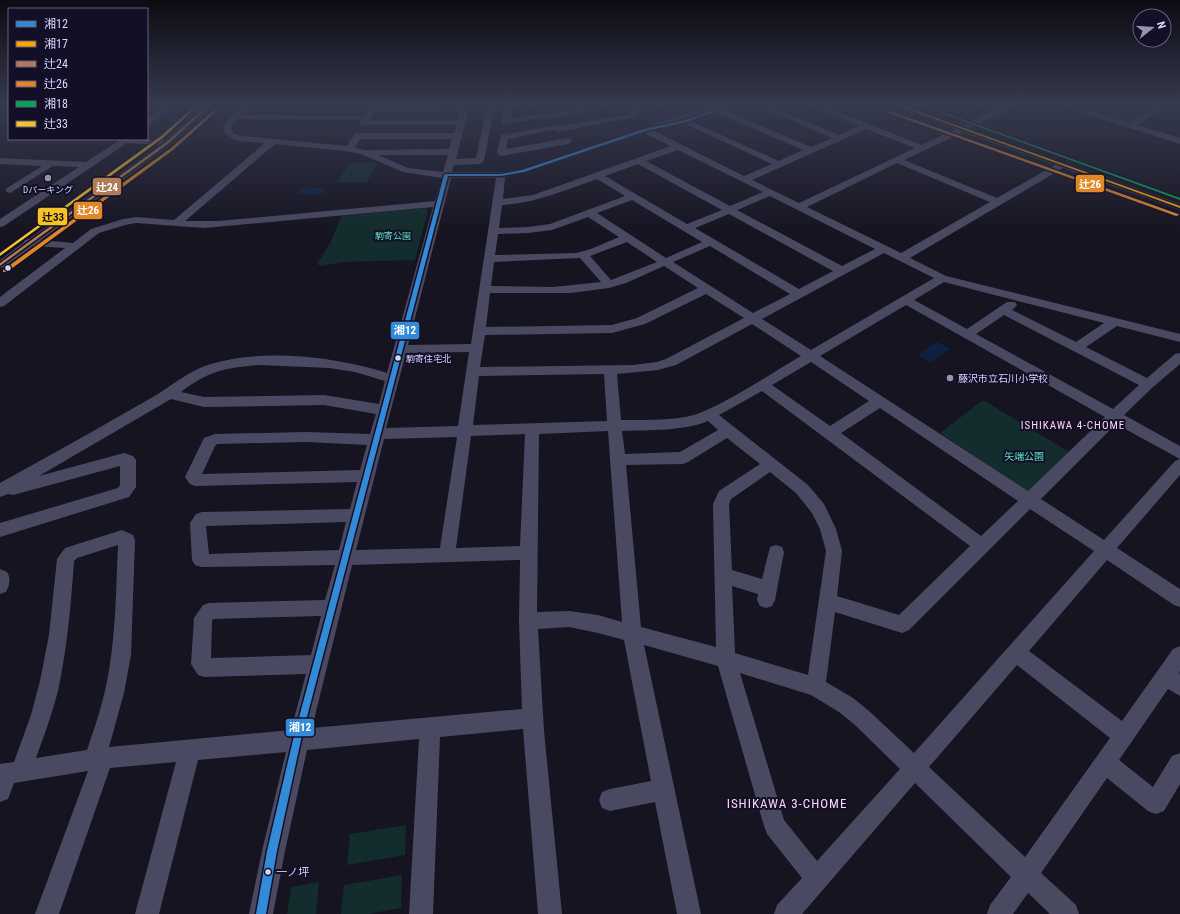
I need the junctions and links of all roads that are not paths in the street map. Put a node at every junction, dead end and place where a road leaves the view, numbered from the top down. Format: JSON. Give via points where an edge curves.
{"nodes":[{"id":1,"x":116,"y":147,"type":"edge"},
{"id":2,"x":158,"y":147,"type":"edge"},
{"id":3,"x":266,"y":147,"type":"edge"},
{"id":4,"x":346,"y":147,"type":"edge"},
{"id":5,"x":454,"y":147,"type":"edge"},
{"id":6,"x":482,"y":147,"type":"edge"},
{"id":7,"x":502,"y":147,"type":"edge"},
{"id":8,"x":534,"y":147,"type":"edge"},
{"id":9,"x":574,"y":147,"type":"edge"},
{"id":10,"x":595,"y":147,"type":"edge"},
{"id":11,"x":676,"y":147,"type":"edge"},
{"id":12,"x":679,"y":147,"type":"edge"},
{"id":13,"x":741,"y":147,"type":"edge"},
{"id":14,"x":803,"y":147,"type":"edge"},
{"id":15,"x":818,"y":147,"type":"edge"},
{"id":16,"x":919,"y":147,"type":"edge"},
{"id":17,"x":925,"y":147,"type":"edge"},
{"id":18,"x":1011,"y":147,"type":"edge"},
{"id":19,"x":922,"y":148,"type":"junction"},
{"id":20,"x":350,"y":149,"type":"joint"},
{"id":21,"x":810,"y":150,"type":"junction"},
{"id":22,"x":364,"y":152,"type":"junction"},
{"id":23,"x":453,"y":152,"type":"junction"},
{"id":24,"x":579,"y":152,"type":"junction"},
{"id":25,"x":511,"y":157,"type":"dead end"},
{"id":26,"x":897,"y":160,"type":"junction"},
{"id":27,"x":0,"y":161,"type":"edge"},
{"id":28,"x":639,"y":161,"type":"junction"},
{"id":29,"x":18,"y":162,"type":"junction"},
{"id":30,"x":52,"y":163,"type":"junction"},
{"id":31,"x":779,"y":164,"type":"junction"},
{"id":32,"x":87,"y":165,"type":"junction"},
{"id":33,"x":1062,"y":165,"type":"junction"},
{"id":34,"x":448,"y":168,"type":"junction"},
{"id":35,"x":6,"y":169,"type":"dead end"},
{"id":36,"x":523,"y":171,"type":"junction"},
{"id":37,"x":500,"y":175,"type":"junction"},
{"id":38,"x":598,"y":176,"type":"junction"},
{"id":39,"x":745,"y":179,"type":"junction"},
{"id":40,"x":3,"y":190,"type":"edge"},
{"id":41,"x":770,"y":192,"type":"junction"},
{"id":42,"x":45,"y":194,"type":"junction"},
{"id":43,"x":1180,"y":194,"type":"edge"},
{"id":44,"x":633,"y":196,"type":"junction"},
{"id":45,"x":496,"y":202,"type":"junction"},
{"id":46,"x":998,"y":202,"type":"junction"},
{"id":47,"x":1168,"y":203,"type":"junction"},
{"id":48,"x":439,"y":204,"type":"junction"},
{"id":49,"x":799,"y":207,"type":"junction"},
{"id":50,"x":1180,"y":207,"type":"edge"},
{"id":51,"x":729,"y":210,"type":"junction"},
{"id":52,"x":589,"y":213,"type":"junction"},
{"id":53,"x":177,"y":222,"type":"junction"},
{"id":54,"x":0,"y":224,"type":"edge"},
{"id":55,"x":687,"y":228,"type":"junction"},
{"id":56,"x":492,"y":231,"type":"junction"},
{"id":57,"x":627,"y":238,"type":"junction"},
{"id":58,"x":27,"y":242,"type":"junction"},
{"id":59,"x":710,"y":242,"type":"junction"},
{"id":60,"x":74,"y":246,"type":"junction"},
{"id":61,"x":883,"y":249,"type":"junction"},
{"id":62,"x":583,"y":255,"type":"junction"},
{"id":63,"x":0,"y":257,"type":"edge"},
{"id":64,"x":901,"y":258,"type":"junction"},
{"id":65,"x":488,"y":259,"type":"junction"},
{"id":66,"x":664,"y":262,"type":"junction"},
{"id":67,"x":0,"y":265,"type":"edge"},
{"id":68,"x":842,"y":272,"type":"junction"},
{"id":69,"x":942,"y":278,"type":"junction"},
{"id":70,"x":609,"y":285,"type":"junction"},
{"id":71,"x":706,"y":289,"type":"junction"},
{"id":72,"x":484,"y":290,"type":"junction"},
{"id":73,"x":799,"y":294,"type":"junction"},
{"id":74,"x":1020,"y":298,"type":"junction"},
{"id":75,"x":906,"y":300,"type":"junction"},
{"id":76,"x":0,"y":303,"type":"edge"},
{"id":77,"x":1004,"y":310,"type":"junction"},
{"id":78,"x":752,"y":319,"type":"junction"},
{"id":79,"x":1114,"y":322,"type":"junction"},
{"id":80,"x":478,"y":331,"type":"junction"},
{"id":81,"x":968,"y":334,"type":"junction"},
{"id":82,"x":1180,"y":338,"type":"edge"},
{"id":83,"x":1077,"y":347,"type":"junction"},
{"id":84,"x":476,"y":348,"type":"junction"},
{"id":85,"x":401,"y":349,"type":"junction"},
{"id":86,"x":811,"y":356,"type":"junction"},
{"id":87,"x":1180,"y":357,"type":"edge"},
{"id":88,"x":610,"y":370,"type":"junction"},
{"id":89,"x":473,"y":372,"type":"junction"},
{"id":90,"x":393,"y":379,"type":"junction"},
{"id":91,"x":1148,"y":384,"type":"junction"},
{"id":92,"x":763,"y":385,"type":"junction"},
{"id":93,"x":169,"y":394,"type":"junction"},
{"id":94,"x":880,"y":401,"type":"junction"},
{"id":95,"x":384,"y":410,"type":"junction"},
{"id":96,"x":710,"y":415,"type":"junction"},
{"id":97,"x":1116,"y":416,"type":"junction"},
{"id":98,"x":616,"y":427,"type":"junction"},
{"id":99,"x":532,"y":429,"type":"junction"},
{"id":100,"x":728,"y":431,"type":"junction"},
{"id":101,"x":465,"y":432,"type":"junction"},
{"id":102,"x":830,"y":433,"type":"junction"},
{"id":103,"x":376,"y":437,"type":"junction"},
{"id":104,"x":1180,"y":452,"type":"edge"},
{"id":105,"x":619,"y":460,"type":"junction"},
{"id":106,"x":771,"y":464,"type":"junction"},
{"id":107,"x":1180,"y":465,"type":"edge"},
{"id":108,"x":366,"y":476,"type":"junction"},
{"id":109,"x":0,"y":492,"type":"edge"},
{"id":110,"x":1030,"y":500,"type":"junction"},
{"id":111,"x":356,"y":514,"type":"junction"},
{"id":112,"x":0,"y":530,"type":"edge"},
{"id":113,"x":981,"y":545,"type":"junction"},
{"id":114,"x":1106,"y":549,"type":"junction"},
{"id":115,"x":776,"y":552,"type":"dead end"},
{"id":116,"x":528,"y":553,"type":"junction"},
{"id":117,"x":447,"y":555,"type":"junction"},
{"id":118,"x":344,"y":558,"type":"junction"},
{"id":119,"x":723,"y":575,"type":"junction"},
{"id":120,"x":0,"y":577,"type":"edge"},
{"id":121,"x":0,"y":586,"type":"edge"},
{"id":122,"x":1180,"y":599,"type":"edge"},
{"id":123,"x":828,"y":602,"type":"junction"},
{"id":124,"x":331,"y":608,"type":"junction"},
{"id":125,"x":528,"y":622,"type":"junction"},
{"id":126,"x":632,"y":633,"type":"junction"},
{"id":127,"x":1017,"y":653,"type":"junction"},
{"id":128,"x":1180,"y":655,"type":"edge"},
{"id":129,"x":726,"y":659,"type":"junction"},
{"id":130,"x":318,"y":664,"type":"junction"},
{"id":131,"x":1173,"y":680,"type":"edge"},
{"id":132,"x":816,"y":687,"type":"junction"},
{"id":133,"x":534,"y":718,"type":"junction"},
{"id":134,"x":430,"y":727,"type":"junction"},
{"id":135,"x":1124,"y":736,"type":"junction"},
{"id":136,"x":297,"y":740,"type":"junction"},
{"id":137,"x":190,"y":750,"type":"junction"},
{"id":138,"x":99,"y":758,"type":"junction"},
{"id":139,"x":1105,"y":762,"type":"junction"},
{"id":140,"x":1180,"y":764,"type":"edge"},
{"id":141,"x":914,"y":768,"type":"junction"},
{"id":142,"x":7,"y":778,"type":"edge"},
{"id":143,"x":664,"y":790,"type":"junction"},
{"id":144,"x":610,"y":800,"type":"dead end"},
{"id":145,"x":1026,"y":875,"type":"junction"},
{"id":146,"x":818,"y":879,"type":"junction"},
{"id":147,"x":47,"y":914,"type":"edge"},
{"id":148,"x":147,"y":914,"type":"edge"},
{"id":149,"x":261,"y":914,"type":"edge"},
{"id":150,"x":422,"y":914,"type":"edge"},
{"id":151,"x":550,"y":914,"type":"edge"},
{"id":152,"x":689,"y":914,"type":"edge"},
{"id":153,"x":786,"y":914,"type":"edge"},
{"id":154,"x":999,"y":914,"type":"edge"},
{"id":155,"x":1067,"y":914,"type":"edge"}],
"edges":[{"from":1,"to":32,"type":"street"},
{"from":2,"to":58,"type":"street"},
{"from":3,"to":53,"type":"street"},
{"from":4,"to":20,"type":"street"},
{"from":5,"to":23,"type":"street"},
{"from":6,"to":34,"type":"street","via":[[480,161]]},
{"from":7,"to":8,"type":"street","via":[[501,153]]},
{"from":9,"to":24,"type":"street"},
{"from":10,"to":24,"type":"street"},
{"from":11,"to":28,"type":"street"},
{"from":12,"to":39,"type":"street"},
{"from":13,"to":31,"type":"street"},
{"from":14,"to":21,"type":"street"},
{"from":15,"to":21,"type":"street"},
{"from":16,"to":19,"type":"street"},
{"from":17,"to":19,"type":"street"},
{"from":18,"to":33,"type":"street"},
{"from":19,"to":26,"type":"street"},
{"from":20,"to":22,"type":"street"},
{"from":21,"to":31,"type":"street"},
{"from":22,"to":23,"type":"street"},
{"from":22,"to":34,"type":"street","via":[[406,170]]},
{"from":23,"to":34,"type":"street"},
{"from":24,"to":36,"type":"street"},
{"from":25,"to":36,"type":"street"},
{"from":26,"to":46,"type":"street"},
{"from":26,"to":49,"type":"street"},
{"from":27,"to":29,"type":"street"},
{"from":28,"to":38,"type":"street"},
{"from":28,"to":51,"type":"street"},
{"from":29,"to":30,"type":"street"},
{"from":29,"to":35,"type":"street"},
{"from":30,"to":32,"type":"street"},
{"from":30,"to":40,"type":"street"},
{"from":31,"to":39,"type":"street"},
{"from":32,"to":42,"type":"street"},
{"from":33,"to":46,"type":"street"},
{"from":33,"to":47,"type":"street"},
{"from":34,"to":37,"type":"street"},
{"from":34,"to":48,"type":"street"},
{"from":36,"to":37,"type":"street"},
{"from":37,"to":45,"type":"street"},
{"from":38,"to":44,"type":"street"},
{"from":38,"to":45,"type":"street","via":[[535,198]]},
{"from":39,"to":41,"type":"street"},
{"from":40,"to":42,"type":"street"},
{"from":41,"to":49,"type":"street"},
{"from":41,"to":51,"type":"street"},
{"from":42,"to":54,"type":"street"},
{"from":43,"to":47,"type":"street"},
{"from":44,"to":52,"type":"street"},
{"from":44,"to":55,"type":"street"},
{"from":45,"to":56,"type":"street"},
{"from":46,"to":64,"type":"street"},
{"from":47,"to":50,"type":"street"},
{"from":48,"to":53,"type":"street","via":[[219,224]]},
{"from":48,"to":85,"type":"street"},
{"from":49,"to":61,"type":"street"},
{"from":51,"to":55,"type":"street"},
{"from":51,"to":68,"type":"street"},
{"from":52,"to":56,"type":"street","via":[[552,227]]},
{"from":52,"to":57,"type":"street"},
{"from":53,"to":60,"type":"street","via":[[123,222],[95,231]]},
{"from":55,"to":59,"type":"street"},
{"from":56,"to":65,"type":"street"},
{"from":57,"to":62,"type":"street"},
{"from":57,"to":66,"type":"street"},
{"from":58,"to":60,"type":"street"},
{"from":58,"to":63,"type":"street"},
{"from":58,"to":67,"type":"street"},
{"from":59,"to":66,"type":"street"},
{"from":59,"to":73,"type":"street"},
{"from":60,"to":76,"type":"street"},
{"from":61,"to":64,"type":"street"},
{"from":61,"to":68,"type":"street"},
{"from":62,"to":65,"type":"street","via":[[561,258]]},
{"from":62,"to":70,"type":"street"},
{"from":64,"to":69,"type":"street"},
{"from":65,"to":72,"type":"street"},
{"from":66,"to":70,"type":"street","via":[[622,282]]},
{"from":66,"to":71,"type":"street"},
{"from":68,"to":73,"type":"street"},
{"from":69,"to":74,"type":"street"},
{"from":69,"to":75,"type":"street"},
{"from":70,"to":72,"type":"street","via":[[589,288]]},
{"from":71,"to":78,"type":"street"},
{"from":71,"to":80,"type":"street","via":[[641,321],[612,328]]},
{"from":72,"to":80,"type":"street"},
{"from":73,"to":78,"type":"street"},
{"from":74,"to":77,"type":"street"},
{"from":74,"to":79,"type":"street"},
{"from":75,"to":81,"type":"street"},
{"from":75,"to":86,"type":"street"},
{"from":77,"to":81,"type":"street"},
{"from":77,"to":83,"type":"street"},
{"from":78,"to":86,"type":"street"},
{"from":78,"to":88,"type":"street","via":[[671,362],[647,368]]},
{"from":79,"to":82,"type":"street"},
{"from":79,"to":83,"type":"street"},
{"from":80,"to":84,"type":"street"},
{"from":81,"to":97,"type":"street"},
{"from":83,"to":91,"type":"street"},
{"from":84,"to":85,"type":"street"},
{"from":84,"to":89,"type":"street"},
{"from":85,"to":90,"type":"street"},
{"from":86,"to":92,"type":"street"},
{"from":86,"to":94,"type":"street"},
{"from":87,"to":91,"type":"street"},
{"from":88,"to":89,"type":"street"},
{"from":88,"to":98,"type":"street"},
{"from":89,"to":101,"type":"street"},
{"from":90,"to":93,"type":"street","via":[[343,365],[317,362],[232,363],[214,367],[194,376]]},
{"from":90,"to":95,"type":"street"},
{"from":91,"to":97,"type":"street"},
{"from":92,"to":96,"type":"street"},
{"from":92,"to":102,"type":"street"},
{"from":93,"to":95,"type":"street","via":[[204,402],[324,400]]},
{"from":93,"to":109,"type":"street"},
{"from":94,"to":102,"type":"street"},
{"from":94,"to":110,"type":"street"},
{"from":95,"to":103,"type":"street"},
{"from":96,"to":98,"type":"street","via":[[678,423]]},
{"from":96,"to":100,"type":"street"},
{"from":97,"to":104,"type":"street"},
{"from":97,"to":110,"type":"street"},
{"from":98,"to":99,"type":"street"},
{"from":98,"to":105,"type":"street"},
{"from":99,"to":101,"type":"street"},
{"from":99,"to":116,"type":"street"},
{"from":100,"to":105,"type":"street","via":[[683,458]]},
{"from":100,"to":106,"type":"street"},
{"from":101,"to":103,"type":"street"},
{"from":101,"to":117,"type":"street"},
{"from":102,"to":113,"type":"street"},
{"from":103,"to":108,"type":"street"},
{"from":103,"to":108,"type":"street","via":[[215,439],[209,442],[193,476],[195,480]]},
{"from":105,"to":126,"type":"street"},
{"from":106,"to":119,"type":"street","via":[[725,495],[721,504]]},
{"from":106,"to":123,"type":"street","via":[[802,489],[818,509],[828,529],[834,551]]},
{"from":107,"to":114,"type":"street"},
{"from":108,"to":111,"type":"street"},
{"from":109,"to":112,"type":"street","via":[[128,460],[128,487],[123,493]]},
{"from":110,"to":113,"type":"street"},
{"from":110,"to":114,"type":"street"},
{"from":111,"to":118,"type":"street"},
{"from":111,"to":118,"type":"street","via":[[202,519],[198,523],[201,560],[205,561]]},
{"from":113,"to":123,"type":"street","via":[[902,624]]},
{"from":114,"to":122,"type":"street"},
{"from":114,"to":127,"type":"street"},
{"from":115,"to":119,"type":"street","via":[[766,594]]},
{"from":116,"to":117,"type":"street"},
{"from":116,"to":125,"type":"street"},
{"from":117,"to":118,"type":"street"},
{"from":118,"to":124,"type":"street"},
{"from":119,"to":129,"type":"street"},
{"from":120,"to":121,"type":"street"},
{"from":123,"to":132,"type":"street"},
{"from":124,"to":130,"type":"street"},
{"from":124,"to":130,"type":"street","via":[[209,612],[203,618],[201,664],[205,668]]},
{"from":125,"to":126,"type":"street","via":[[569,618]]},
{"from":125,"to":133,"type":"street"},
{"from":126,"to":129,"type":"street"},
{"from":126,"to":143,"type":"street"},
{"from":127,"to":135,"type":"street"},
{"from":127,"to":141,"type":"street"},
{"from":128,"to":131,"type":"street"},
{"from":129,"to":132,"type":"street"},
{"from":129,"to":146,"type":"street","via":[[775,826]]},
{"from":130,"to":136,"type":"street"},
{"from":131,"to":135,"type":"street"},
{"from":132,"to":141,"type":"street","via":[[862,718]]},
{"from":133,"to":134,"type":"street"},
{"from":133,"to":151,"type":"street"},
{"from":134,"to":136,"type":"street"},
{"from":134,"to":150,"type":"street"},
{"from":135,"to":139,"type":"street"},
{"from":136,"to":137,"type":"street"},
{"from":136,"to":149,"type":"street"},
{"from":137,"to":138,"type":"street"},
{"from":137,"to":148,"type":"street"},
{"from":138,"to":142,"type":"street"},
{"from":138,"to":142,"type":"street","via":[[119,672],[124,636],[127,540],[122,537],[71,553],[66,559],[58,640],[50,683],[34,738]]},
{"from":138,"to":147,"type":"street"},
{"from":139,"to":140,"type":"street","via":[[1156,803]]},
{"from":139,"to":145,"type":"street"},
{"from":141,"to":145,"type":"street"},
{"from":141,"to":146,"type":"street"},
{"from":143,"to":144,"type":"street"},
{"from":143,"to":152,"type":"street"},
{"from":145,"to":154,"type":"street"},
{"from":145,"to":155,"type":"street"},
{"from":146,"to":153,"type":"street"}]}
